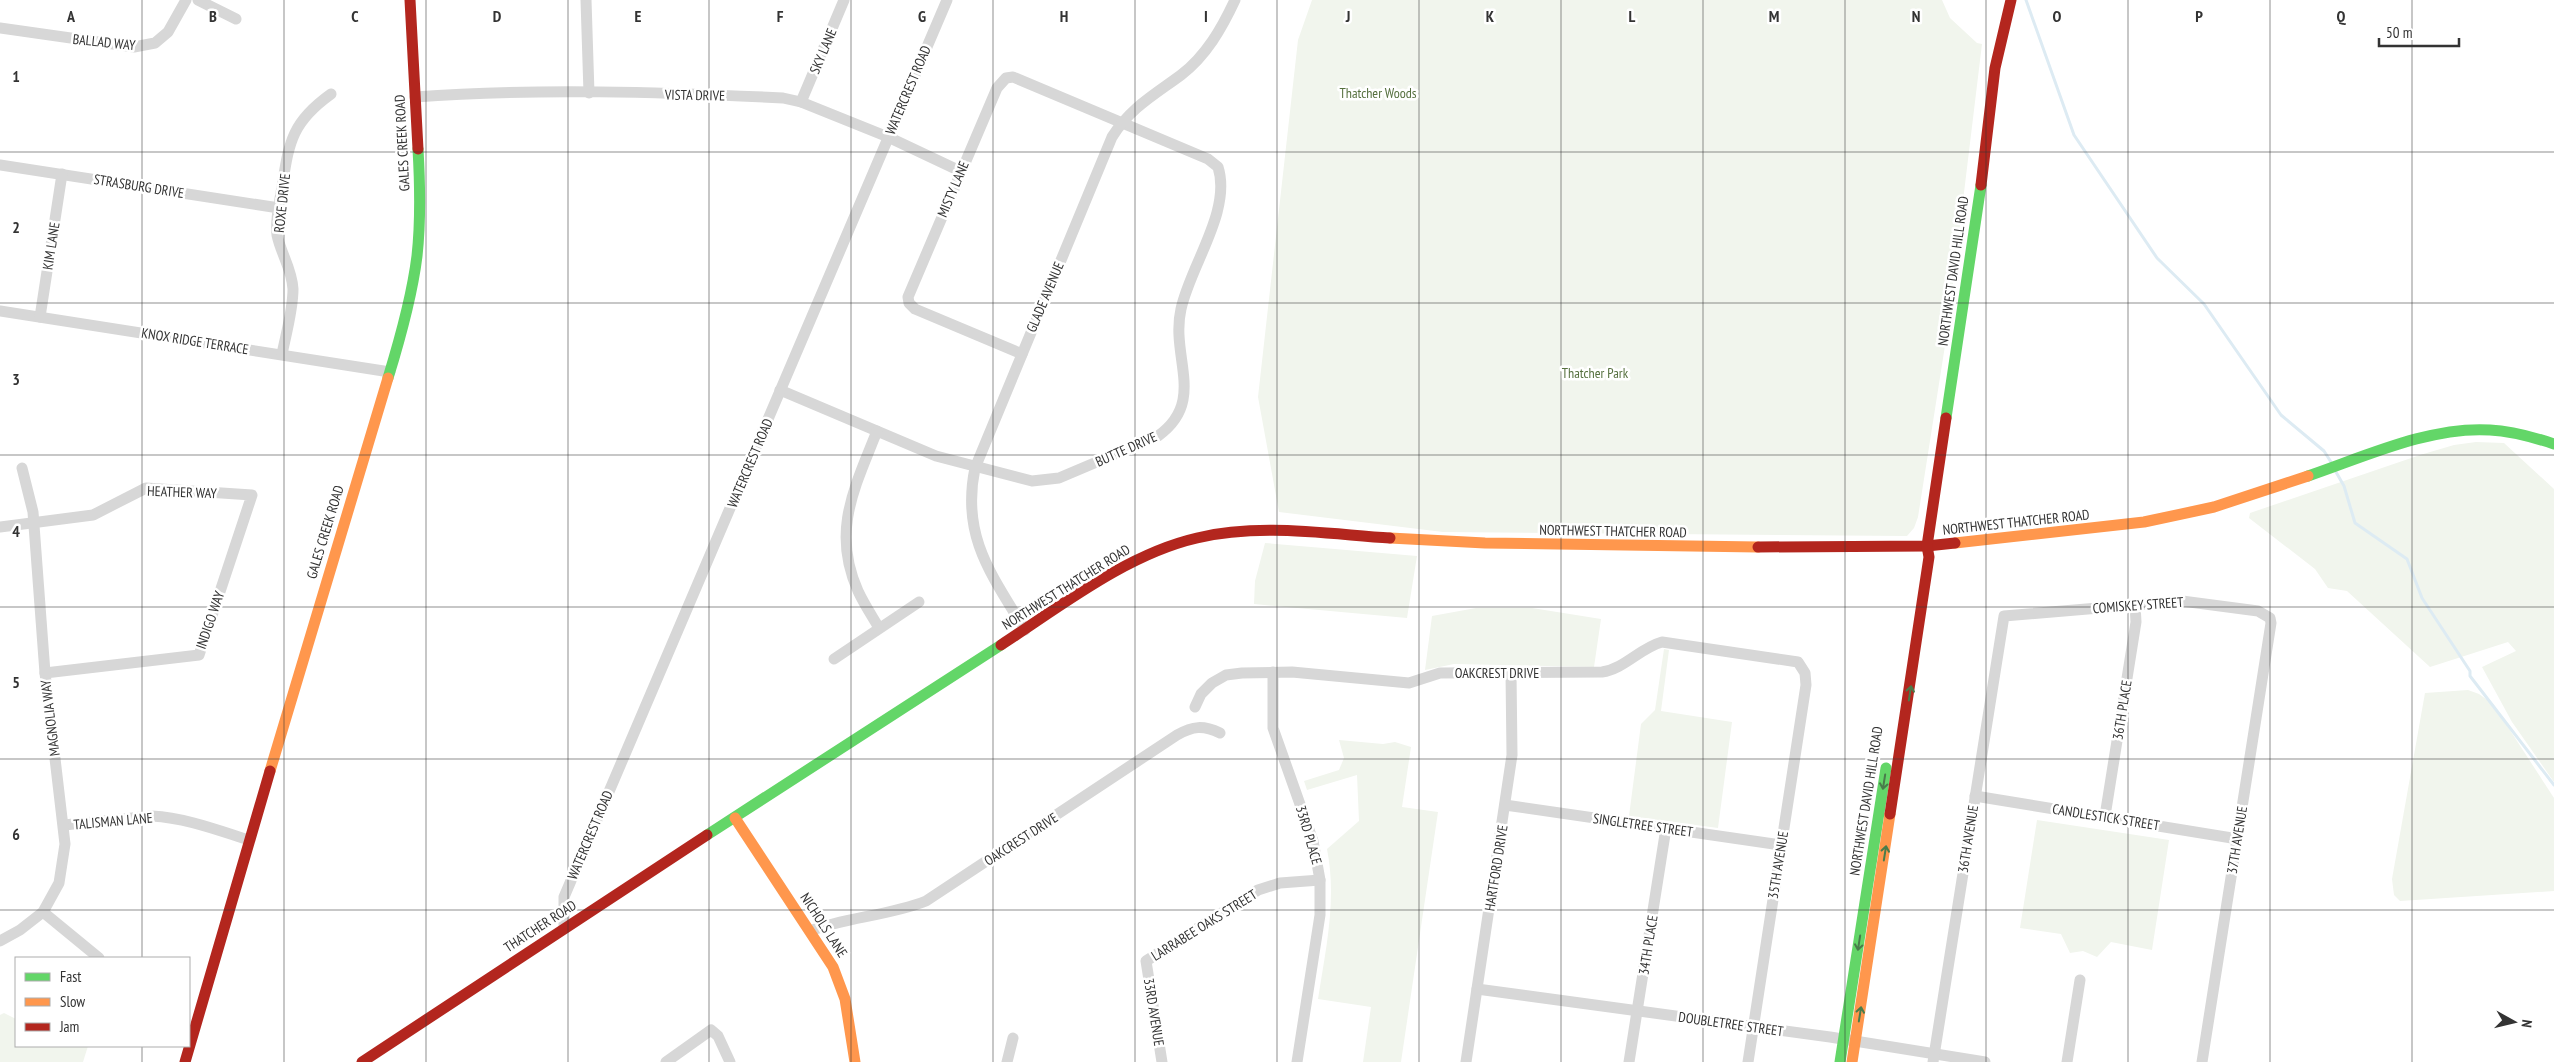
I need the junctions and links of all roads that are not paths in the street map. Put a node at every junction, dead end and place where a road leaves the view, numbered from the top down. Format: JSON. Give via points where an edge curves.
{"nodes":[{"id":1,"x":186,"y":0,"type":"edge"},
{"id":2,"x":198,"y":0,"type":"edge"},
{"id":3,"x":410,"y":0,"type":"edge"},
{"id":4,"x":586,"y":0,"type":"edge"},
{"id":5,"x":844,"y":0,"type":"edge"},
{"id":6,"x":947,"y":0,"type":"edge"},
{"id":7,"x":1235,"y":0,"type":"edge"},
{"id":8,"x":2011,"y":0,"type":"edge"},
{"id":9,"x":236,"y":19,"type":"dead end"},
{"id":10,"x":0,"y":28,"type":"edge"},
{"id":11,"x":331,"y":94,"type":"dead end"},
{"id":12,"x":590,"y":94,"type":"junction"},
{"id":13,"x":415,"y":97,"type":"junction"},
{"id":14,"x":801,"y":102,"type":"junction"},
{"id":15,"x":1121,"y":122,"type":"junction"},
{"id":16,"x":888,"y":137,"type":"junction"},
{"id":17,"x":0,"y":165,"type":"edge"},
{"id":18,"x":960,"y":171,"type":"junction"},
{"id":19,"x":62,"y":174,"type":"junction"},
{"id":20,"x":279,"y":208,"type":"junction"},
{"id":21,"x":0,"y":311,"type":"edge"},
{"id":22,"x":40,"y":317,"type":"junction"},
{"id":23,"x":282,"y":354,"type":"junction"},
{"id":24,"x":1022,"y":354,"type":"junction"},
{"id":25,"x":390,"y":372,"type":"junction"},
{"id":26,"x":780,"y":390,"type":"junction"},
{"id":27,"x":877,"y":431,"type":"junction"},
{"id":28,"x":2554,"y":444,"type":"edge"},
{"id":29,"x":22,"y":468,"type":"dead end"},
{"id":30,"x":974,"y":468,"type":"junction"},
{"id":31,"x":252,"y":495,"type":"joint"},
{"id":32,"x":33,"y":523,"type":"junction"},
{"id":33,"x":0,"y":528,"type":"edge"},
{"id":34,"x":1927,"y":546,"type":"junction"},
{"id":35,"x":919,"y":602,"type":"dead end"},
{"id":36,"x":2135,"y":604,"type":"junction"},
{"id":37,"x":2004,"y":616,"type":"joint"},
{"id":38,"x":2270,"y":618,"type":"joint"},
{"id":39,"x":879,"y":628,"type":"junction"},
{"id":40,"x":1025,"y":630,"type":"junction"},
{"id":41,"x":834,"y":658,"type":"dead end"},
{"id":42,"x":1803,"y":668,"type":"joint"},
{"id":43,"x":1273,"y":672,"type":"junction"},
{"id":44,"x":45,"y":673,"type":"junction"},
{"id":45,"x":1511,"y":673,"type":"junction"},
{"id":46,"x":1195,"y":707,"type":"dead end"},
{"id":47,"x":1220,"y":733,"type":"dead end"},
{"id":48,"x":1975,"y":796,"type":"junction"},
{"id":49,"x":1505,"y":806,"type":"junction"},
{"id":50,"x":2105,"y":816,"type":"junction"},
{"id":51,"x":735,"y":818,"type":"junction"},
{"id":52,"x":64,"y":825,"type":"junction"},
{"id":53,"x":1666,"y":828,"type":"junction"},
{"id":54,"x":2238,"y":838,"type":"junction"},
{"id":55,"x":249,"y":840,"type":"junction"},
{"id":56,"x":1782,"y":845,"type":"junction"},
{"id":57,"x":1320,"y":880,"type":"junction"},
{"id":58,"x":43,"y":912,"type":"junction"},
{"id":59,"x":564,"y":928,"type":"junction"},
{"id":60,"x":810,"y":931,"type":"junction"},
{"id":61,"x":0,"y":941,"type":"edge"},
{"id":62,"x":98,"y":957,"type":"edge"},
{"id":63,"x":1146,"y":962,"type":"joint"},
{"id":64,"x":2080,"y":980,"type":"dead end"},
{"id":65,"x":1477,"y":988,"type":"junction"},
{"id":66,"x":1637,"y":1011,"type":"junction"},
{"id":67,"x":1753,"y":1026,"type":"junction"},
{"id":68,"x":1013,"y":1038,"type":"dead end"},
{"id":69,"x":1844,"y":1040,"type":"junction"},
{"id":70,"x":1856,"y":1042,"type":"junction"},
{"id":71,"x":190,"y":1045,"type":"edge"},
{"id":72,"x":189,"y":1047,"type":"edge"},
{"id":73,"x":1933,"y":1058,"type":"edge"},
{"id":74,"x":185,"y":1062,"type":"edge"},
{"id":75,"x":362,"y":1062,"type":"edge"},
{"id":76,"x":666,"y":1062,"type":"edge"},
{"id":77,"x":730,"y":1062,"type":"edge"},
{"id":78,"x":855,"y":1062,"type":"edge"},
{"id":79,"x":1008,"y":1062,"type":"edge"},
{"id":80,"x":1162,"y":1062,"type":"edge"},
{"id":81,"x":1297,"y":1062,"type":"edge"},
{"id":82,"x":1466,"y":1062,"type":"edge"},
{"id":83,"x":1629,"y":1062,"type":"edge"},
{"id":84,"x":1748,"y":1062,"type":"edge"},
{"id":85,"x":1840,"y":1062,"type":"edge"},
{"id":86,"x":1852,"y":1062,"type":"edge"},
{"id":87,"x":1986,"y":1062,"type":"edge"},
{"id":88,"x":2067,"y":1062,"type":"edge"},
{"id":89,"x":2202,"y":1062,"type":"edge"}],
"edges":[{"from":1,"to":10,"type":"street","name":"BALLAD WAY","via":[[168,32],[155,43],[134,47]]},
{"from":2,"to":9,"type":"street"},
{"from":3,"to":13,"type":"street","name":"GALES CREEK ROAD"},
{"from":4,"to":12,"type":"street"},
{"from":5,"to":14,"type":"street","name":"SKY LANE"},
{"from":6,"to":16,"type":"street","name":"WATERCREST ROAD"},
{"from":7,"to":15,"type":"street","name":"GLADE AVENUE","via":[[1218,34],[1194,64],[1143,100]]},
{"from":8,"to":34,"type":"street","name":"NORTHWEST DAVID HILL ROAD","via":[[1995,68]]},
{"from":11,"to":20,"type":"street","name":"ROXE DRIVE","via":[[312,107],[292,135]]},
{"from":12,"to":13,"type":"street","name":"VISTA DRIVE"},
{"from":12,"to":14,"type":"street","name":"VISTA DRIVE","via":[[715,95],[783,98]]},
{"from":13,"to":25,"type":"street","name":"GALES CREEK ROAD","via":[[420,179],[418,250]]},
{"from":14,"to":16,"type":"street","name":"VISTA DRIVE"},
{"from":15,"to":18,"type":"street","name":"MISTY LANE","via":[[1020,79],[1006,78],[997,88]]},
{"from":15,"to":24,"type":"street","name":"GLADE AVENUE","via":[[1108,146]]},
{"from":15,"to":30,"type":"street","name":"BUTTE DRIVE","via":[[1208,159],[1218,167],[1221,175],[1212,228],[1180,310],[1178,332],[1184,404],[1170,428],[1158,436],[1059,478],[1032,481]]},
{"from":16,"to":18,"type":"street","name":"VISTA DRIVE"},
{"from":16,"to":26,"type":"street","name":"WATERCREST ROAD"},
{"from":17,"to":19,"type":"street","name":"STRASBURG DRIVE"},
{"from":18,"to":24,"type":"street","name":"MISTY LANE","via":[[912,285],[909,303],[915,309]]},
{"from":19,"to":20,"type":"street","name":"STRASBURG DRIVE"},
{"from":19,"to":22,"type":"street","name":"KIM LANE"},
{"from":20,"to":23,"type":"street","name":"ROXE DRIVE","via":[[276,232],[292,273],[293,292]]},
{"from":21,"to":22,"type":"street","name":"KNOX RIDGE TERRACE"},
{"from":22,"to":23,"type":"street","name":"KNOX RIDGE TERRACE"},
{"from":23,"to":25,"type":"street","name":"KNOX RIDGE TERRACE"},
{"from":24,"to":30,"type":"street","name":"GLADE AVENUE"},
{"from":25,"to":55,"type":"street","name":"GALES CREEK ROAD"},
{"from":26,"to":27,"type":"street","name":"BUTTE DRIVE"},
{"from":26,"to":59,"type":"street","name":"WATERCREST ROAD","via":[[564,896]]},
{"from":27,"to":30,"type":"street","name":"BUTTE DRIVE"},
{"from":27,"to":39,"type":"street","via":[[850,499],[846,548],[859,592]]},
{"from":28,"to":34,"type":"street","name":"NORTHWEST THATCHER ROAD","via":[[2514,432],[2473,428],[2426,438],[2214,507],[2144,522]]},
{"from":29,"to":32,"type":"street","name":"MAGNOLIA WAY"},
{"from":30,"to":40,"type":"street","name":"GLADE AVENUE","via":[[971,495],[975,537],[982,558]]},
{"from":31,"to":32,"type":"street","name":"HEATHER WAY","via":[[146,488],[93,514]]},
{"from":31,"to":44,"type":"street","name":"INDIGO WAY","via":[[199,655]]},
{"from":32,"to":33,"type":"street","name":"HEATHER WAY"},
{"from":32,"to":44,"type":"street","name":"MAGNOLIA WAY"},
{"from":34,"to":40,"type":"street","name":"NORTHWEST THATCHER ROAD","via":[[1605,546],[1277,531],[1233,532],[1188,540],[1148,554],[1108,575]]},
{"from":34,"to":69,"type":"street","name":"NORTHWEST DAVID HILL ROAD","one_way":true,"via":[[1919,557]]},
{"from":70,"to":34,"type":"street","name":"NORTHWEST DAVID HILL ROAD","one_way":true,"via":[[1918,637],[1929,558]]},
{"from":35,"to":39,"type":"street"},
{"from":36,"to":37,"type":"street","name":"COMISKEY STREET"},
{"from":36,"to":38,"type":"street","name":"COMISKEY STREET","via":[[2196,602],[2258,612]]},
{"from":36,"to":50,"type":"street","name":"36TH PLACE","via":[[2136,622]]},
{"from":37,"to":48,"type":"street","name":"36TH AVENUE"},
{"from":38,"to":54,"type":"street","name":"37TH AVENUE"},
{"from":39,"to":41,"type":"street"},
{"from":40,"to":51,"type":"street","name":"NORTHWEST THATCHER ROAD"},
{"from":42,"to":45,"type":"street","name":"OAKCREST DRIVE","via":[[1791,659],[1662,642],[1606,671]]},
{"from":42,"to":56,"type":"street","name":"35TH AVENUE","via":[[1806,685]]},
{"from":43,"to":45,"type":"street","name":"OAKCREST DRIVE","via":[[1409,683],[1440,673]]},
{"from":43,"to":46,"type":"street","name":"OAKCREST DRIVE","via":[[1226,675],[1212,682]]},
{"from":43,"to":57,"type":"street","name":"33RD PLACE","via":[[1273,728],[1313,841]]},
{"from":44,"to":52,"type":"street","name":"MAGNOLIA WAY"},
{"from":45,"to":49,"type":"street","name":"HARTFORD DRIVE","via":[[1512,755]]},
{"from":47,"to":60,"type":"street","name":"OAKCREST DRIVE","via":[[1203,726],[1177,735],[926,901],[906,909]]},
{"from":48,"to":50,"type":"street","name":"CANDLESTICK STREET"},
{"from":48,"to":73,"type":"street","name":"36TH AVENUE"},
{"from":49,"to":53,"type":"street","name":"SINGLETREE STREET"},
{"from":49,"to":65,"type":"street","name":"HARTFORD DRIVE"},
{"from":50,"to":54,"type":"street","name":"CANDLESTICK STREET"},
{"from":51,"to":59,"type":"street","name":"THATCHER ROAD"},
{"from":51,"to":60,"type":"street","name":"NICHOLS LANE"},
{"from":52,"to":55,"type":"street","name":"TALISMAN LANE","via":[[166,817],[190,821]]},
{"from":52,"to":58,"type":"street","name":"MAGNOLIA WAY","via":[[65,844],[59,883]]},
{"from":53,"to":56,"type":"street","name":"SINGLETREE STREET"},
{"from":53,"to":66,"type":"street","name":"34TH PLACE"},
{"from":54,"to":89,"type":"street","name":"37TH AVENUE"},
{"from":55,"to":71,"type":"street","name":"GALES CREEK ROAD"},
{"from":56,"to":67,"type":"street","name":"35TH AVENUE"},
{"from":57,"to":63,"type":"street","name":"LARRABEE OAKS STREET","via":[[1280,883],[1258,890]]},
{"from":57,"to":81,"type":"street","name":"33RD PLACE","via":[[1320,915]]},
{"from":58,"to":61,"type":"street","name":"MAGNOLIA WAY"},
{"from":58,"to":62,"type":"street"},
{"from":59,"to":75,"type":"street","name":"THATCHER ROAD"},
{"from":60,"to":78,"type":"street","name":"NICHOLS LANE","via":[[834,967],[842,988]]},
{"from":63,"to":80,"type":"street","name":"33RD AVENUE"},
{"from":64,"to":88,"type":"street"},
{"from":65,"to":66,"type":"street","name":"DOUBLETREE STREET"},
{"from":65,"to":82,"type":"street","name":"HARTFORD DRIVE"},
{"from":66,"to":67,"type":"street","name":"DOUBLETREE STREET"},
{"from":66,"to":83,"type":"street","name":"34TH PLACE"},
{"from":67,"to":69,"type":"street","name":"DOUBLETREE STREET"},
{"from":67,"to":84,"type":"street","name":"35TH AVENUE"},
{"from":68,"to":79,"type":"street"},
{"from":69,"to":70,"type":"street","name":"DOUBLETREE STREET"},
{"from":69,"to":85,"type":"street","name":"NORTHWEST DAVID HILL ROAD"},
{"from":70,"to":73,"type":"street","name":"DOUBLETREE STREET"},
{"from":70,"to":86,"type":"street","name":"NORTHWEST DAVID HILL ROAD"},
{"from":72,"to":74,"type":"street","name":"GALES CREEK ROAD"},
{"from":73,"to":87,"type":"street","name":"DOUBLETREE STREET"},
{"from":76,"to":77,"type":"street","via":[[711,1030],[718,1036]]}]}
